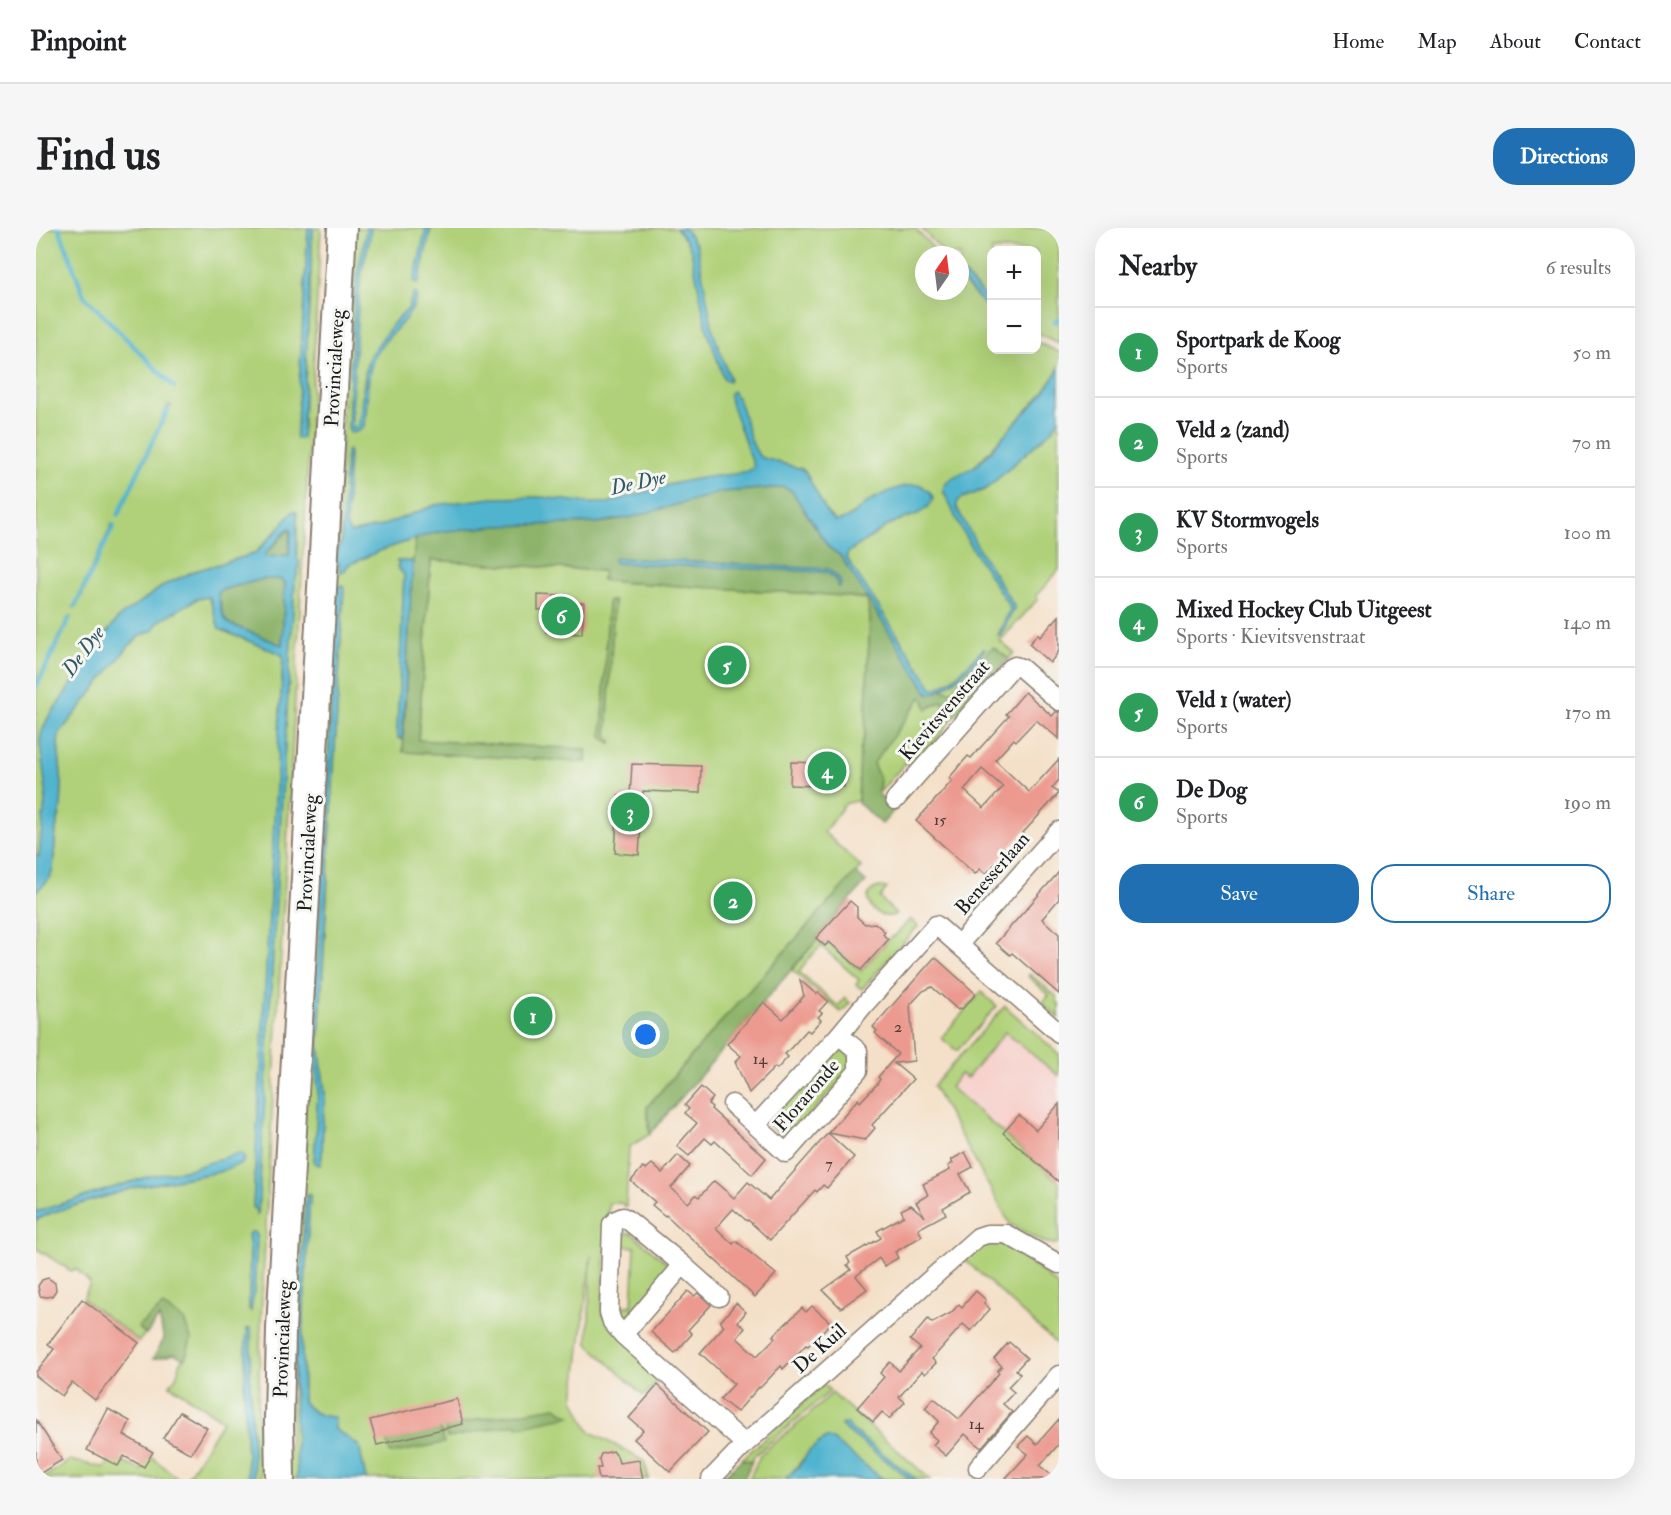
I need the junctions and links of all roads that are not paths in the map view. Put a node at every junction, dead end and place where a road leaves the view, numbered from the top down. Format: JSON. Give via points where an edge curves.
{"nodes":[{"id":1,"x":342,"y":228,"type":"edge"},
{"id":2,"x":1058,"y":697,"type":"edge"},
{"id":3,"x":895,"y":800,"type":"dead end"},
{"id":4,"x":1059,"y":831,"type":"edge"},
{"id":5,"x":959,"y":944,"type":"junction"},
{"id":6,"x":1059,"y":1033,"type":"edge"},
{"id":7,"x":839,"y":1035,"type":"junction"},
{"id":8,"x":732,"y":1104,"type":"dead end"},
{"id":9,"x":756,"y":1125,"type":"junction"},
{"id":10,"x":1059,"y":1264,"type":"edge"},
{"id":11,"x":683,"y":1265,"type":"junction"},
{"id":12,"x":720,"y":1297,"type":"dead end"},
{"id":13,"x":622,"y":1335,"type":"junction"},
{"id":14,"x":1059,"y":1375,"type":"edge"},
{"id":15,"x":746,"y":1444,"type":"junction"},
{"id":16,"x":978,"y":1468,"type":"dead end"},
{"id":17,"x":280,"y":1479,"type":"edge"},
{"id":18,"x":711,"y":1479,"type":"edge"}],
"edges":[{"from":1,"to":17,"type":"main road","name":"Provincialeweg","via":[[281,1329]]},
{"from":2,"to":3,"type":"street","name":"Kievitsvenstraat","via":[[1021,668],[1011,668]]},
{"from":4,"to":5,"type":"street","name":"Benesserlaan"},
{"from":5,"to":6,"type":"street"},
{"from":5,"to":7,"type":"street","name":"Floraronde","via":[[936,925]]},
{"from":7,"to":9,"type":"street","name":"Floraronde"},
{"from":7,"to":9,"type":"street","name":"Floraronde","via":[[858,1051],[858,1071],[786,1153]]},
{"from":8,"to":9,"type":"street","name":"Floraronde"},
{"from":10,"to":15,"type":"street","name":"De Kuil","via":[[1006,1234],[987,1233],[978,1237]]},
{"from":11,"to":12,"type":"street"},
{"from":11,"to":13,"type":"street"},
{"from":11,"to":13,"type":"street","via":[[630,1221],[623,1217],[612,1224],[609,1312]]},
{"from":13,"to":15,"type":"street"},
{"from":14,"to":16,"type":"street"},
{"from":15,"to":18,"type":"street","name":"De Kuil"}]}
